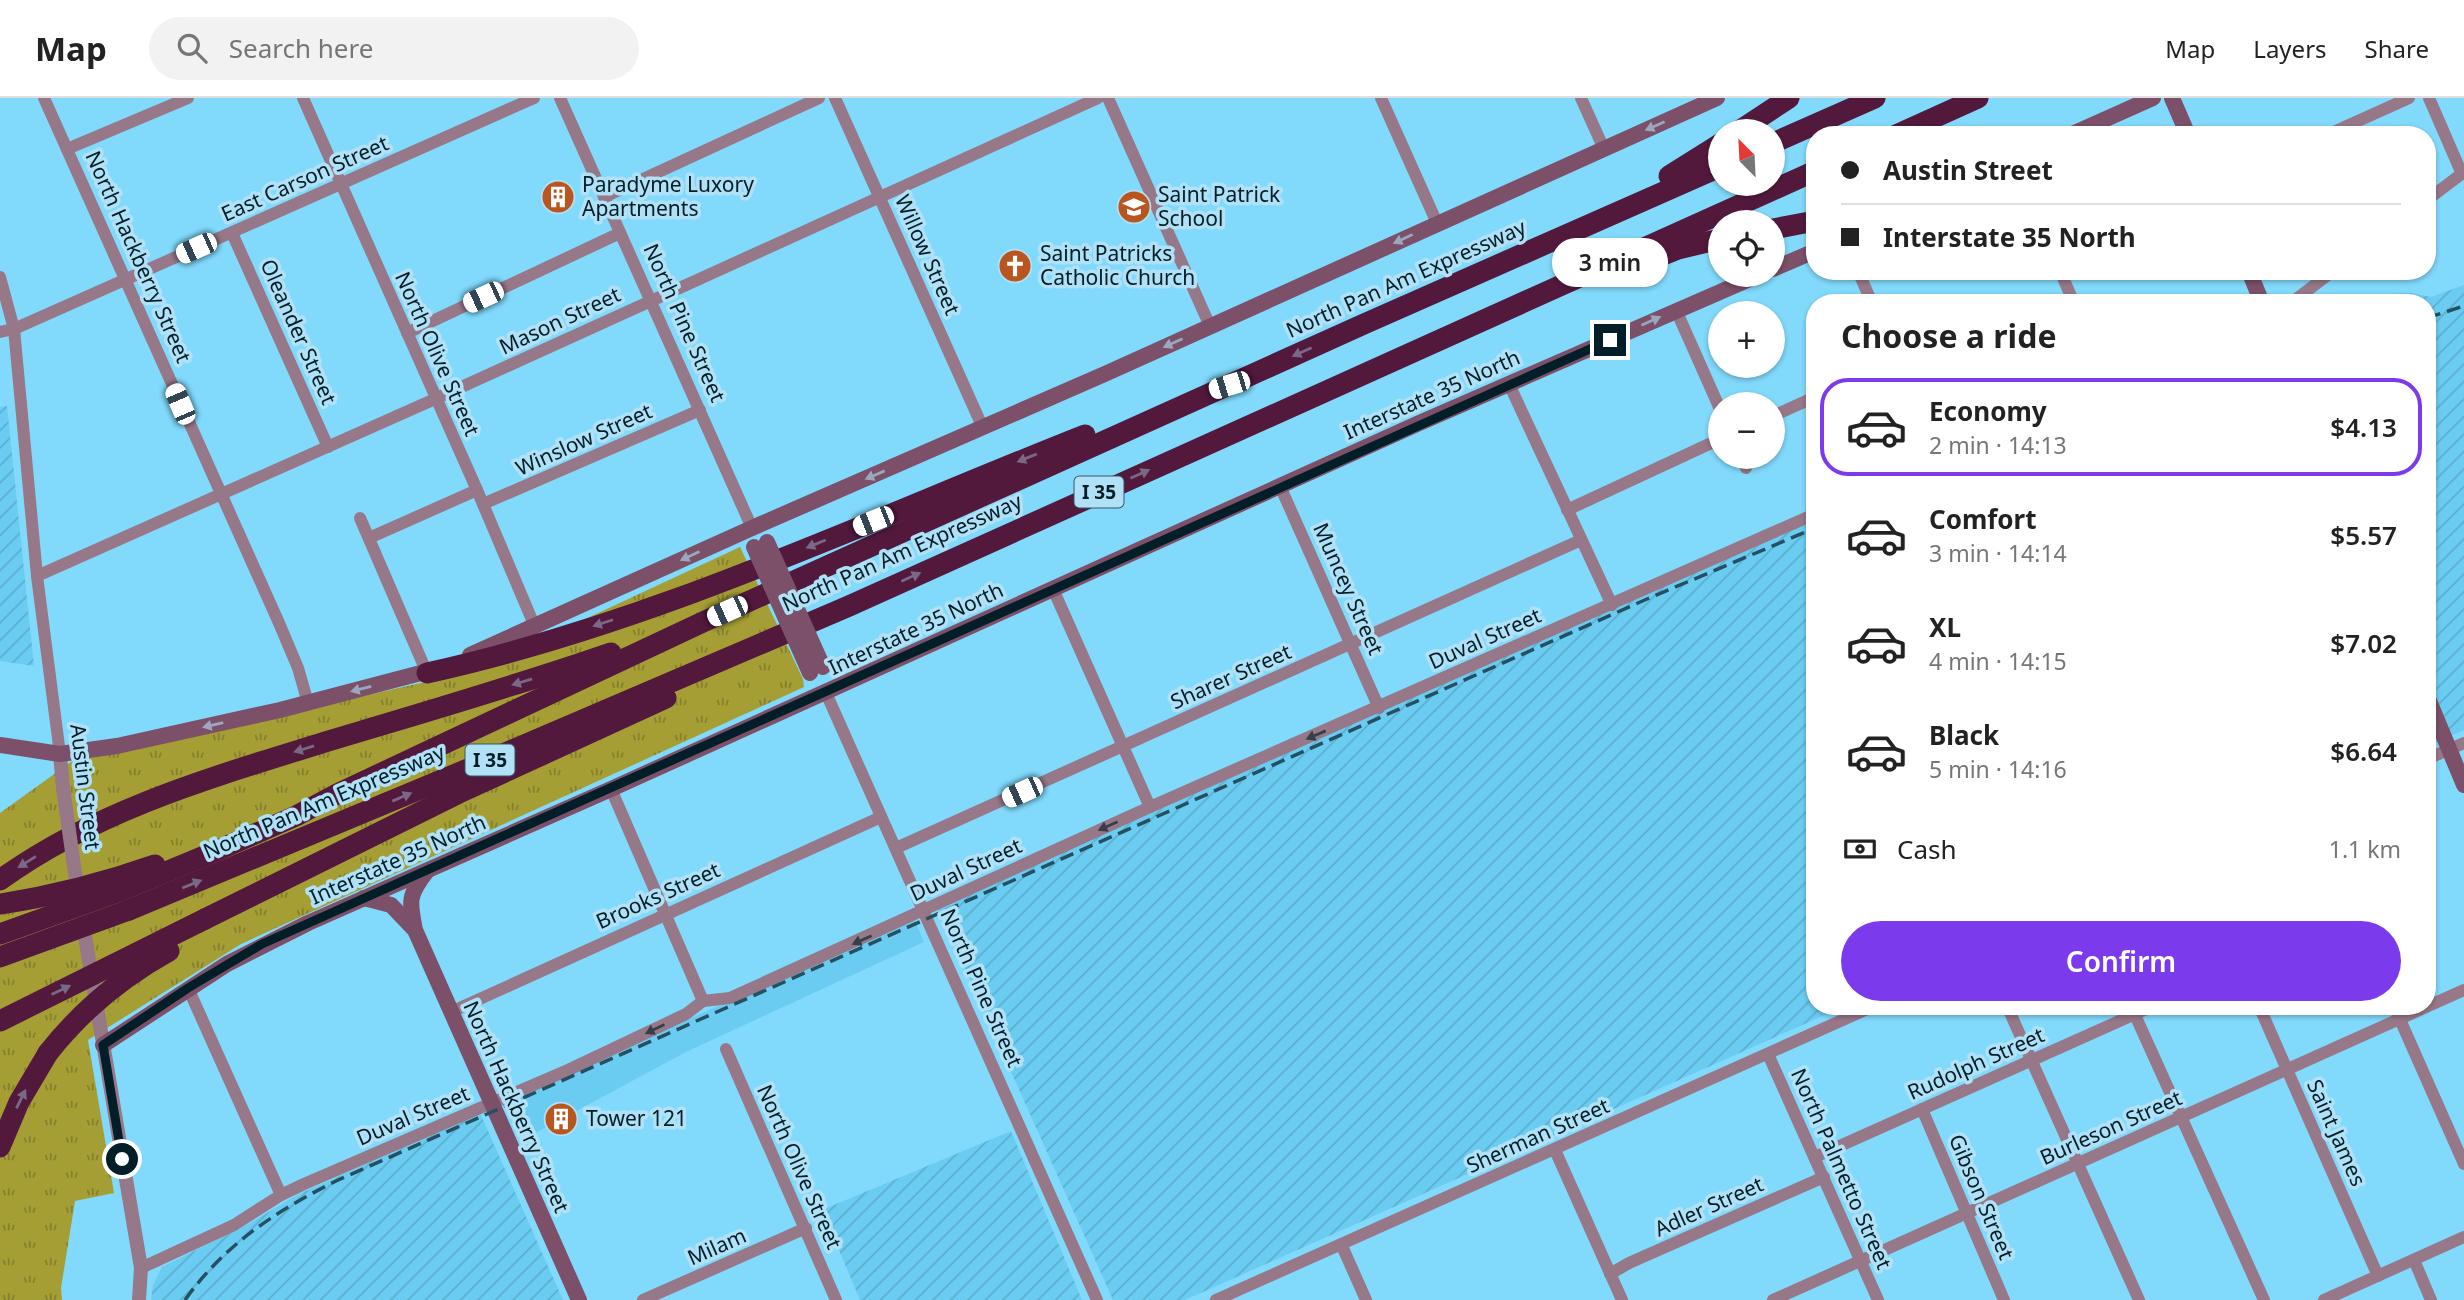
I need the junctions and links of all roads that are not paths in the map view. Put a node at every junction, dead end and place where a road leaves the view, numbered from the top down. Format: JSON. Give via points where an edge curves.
{"nodes":[{"id":1,"x":44,"y":98,"type":"edge"},
{"id":2,"x":188,"y":98,"type":"edge"},
{"id":3,"x":303,"y":98,"type":"edge"},
{"id":4,"x":534,"y":98,"type":"edge"},
{"id":5,"x":560,"y":98,"type":"edge"},
{"id":6,"x":819,"y":98,"type":"edge"},
{"id":7,"x":835,"y":98,"type":"edge"},
{"id":8,"x":1098,"y":98,"type":"edge"},
{"id":9,"x":1108,"y":98,"type":"edge"},
{"id":10,"x":1381,"y":98,"type":"edge"},
{"id":11,"x":1581,"y":98,"type":"edge"},
{"id":12,"x":1717,"y":98,"type":"edge"},
{"id":13,"x":1788,"y":98,"type":"edge"},
{"id":14,"x":1875,"y":98,"type":"edge"},
{"id":15,"x":1978,"y":98,"type":"edge"},
{"id":16,"x":2152,"y":98,"type":"edge"},
{"id":17,"x":2172,"y":98,"type":"edge"},
{"id":18,"x":2409,"y":98,"type":"edge"},
{"id":19,"x":2428,"y":98,"type":"edge"},
{"id":20,"x":1757,"y":119,"type":"edge"},
{"id":21,"x":1813,"y":126,"type":"edge"},
{"id":22,"x":1916,"y":126,"type":"edge"},
{"id":23,"x":2090,"y":126,"type":"edge"},
{"id":24,"x":2184,"y":126,"type":"edge"},
{"id":25,"x":2347,"y":126,"type":"edge"},
{"id":26,"x":1806,"y":129,"type":"edge"},
{"id":27,"x":1785,"y":139,"type":"edge"},
{"id":28,"x":67,"y":149,"type":"junction"},
{"id":29,"x":1604,"y":149,"type":"junction"},
{"id":30,"x":1708,"y":151,"type":"edge"},
{"id":31,"x":1708,"y":172,"type":"edge"},
{"id":32,"x":2463,"y":173,"type":"edge"},
{"id":33,"x":1806,"y":175,"type":"edge"},
{"id":34,"x":341,"y":184,"type":"junction"},
{"id":35,"x":2436,"y":193,"type":"edge"},
{"id":36,"x":604,"y":197,"type":"junction"},
{"id":37,"x":879,"y":197,"type":"junction"},
{"id":38,"x":1437,"y":223,"type":"junction"},
{"id":39,"x":1806,"y":223,"type":"edge"},
{"id":40,"x":1785,"y":227,"type":"edge"},
{"id":41,"x":232,"y":233,"type":"junction"},
{"id":42,"x":620,"y":233,"type":"junction"},
{"id":43,"x":1708,"y":242,"type":"edge"},
{"id":44,"x":1806,"y":255,"type":"edge"},
{"id":45,"x":1785,"y":264,"type":"edge"},
{"id":46,"x":0,"y":277,"type":"edge"},
{"id":47,"x":126,"y":280,"type":"junction"},
{"id":48,"x":2321,"y":280,"type":"edge"},
{"id":49,"x":1731,"y":287,"type":"edge"},
{"id":50,"x":2303,"y":294,"type":"edge"},
{"id":51,"x":650,"y":300,"type":"junction"},
{"id":52,"x":1676,"y":310,"type":"junction"},
{"id":53,"x":1364,"y":324,"type":"junction"},
{"id":54,"x":1210,"y":326,"type":"junction"},
{"id":55,"x":14,"y":329,"type":"junction"},
{"id":56,"x":0,"y":332,"type":"edge"},
{"id":57,"x":407,"y":333,"type":"junction"},
{"id":58,"x":1350,"y":380,"type":"junction"},
{"id":59,"x":1509,"y":384,"type":"junction"},
{"id":60,"x":1229,"y":385,"type":"junction"},
{"id":61,"x":1712,"y":392,"type":"edge"},
{"id":62,"x":435,"y":399,"type":"junction"},
{"id":63,"x":1806,"y":401,"type":"edge"},
{"id":64,"x":699,"y":410,"type":"junction"},
{"id":65,"x":1785,"y":411,"type":"edge"},
{"id":66,"x":983,"y":428,"type":"junction"},
{"id":67,"x":1708,"y":445,"type":"edge"},
{"id":68,"x":328,"y":447,"type":"junction"},
{"id":69,"x":1280,"y":486,"type":"junction"},
{"id":70,"x":477,"y":490,"type":"junction"},
{"id":71,"x":221,"y":495,"type":"junction"},
{"id":72,"x":483,"y":504,"type":"junction"},
{"id":73,"x":1567,"y":510,"type":"junction"},
{"id":74,"x":360,"y":518,"type":"dead end"},
{"id":75,"x":1806,"y":518,"type":"edge"},
{"id":76,"x":752,"y":528,"type":"junction"},
{"id":77,"x":369,"y":538,"type":"junction"},
{"id":78,"x":1581,"y":540,"type":"junction"},
{"id":79,"x":37,"y":576,"type":"junction"},
{"id":80,"x":1054,"y":589,"type":"junction"},
{"id":81,"x":1612,"y":605,"type":"junction"},
{"id":82,"x":849,"y":606,"type":"junction"},
{"id":83,"x":703,"y":622,"type":"junction"},
{"id":84,"x":535,"y":627,"type":"junction"},
{"id":85,"x":1352,"y":645,"type":"junction"},
{"id":86,"x":427,"y":673,"type":"junction"},
{"id":87,"x":827,"y":692,"type":"junction"},
{"id":88,"x":308,"y":703,"type":"junction"},
{"id":89,"x":1379,"y":708,"type":"junction"},
{"id":90,"x":2436,"y":718,"type":"edge"},
{"id":91,"x":2464,"y":743,"type":"edge"},
{"id":92,"x":0,"y":745,"type":"edge"},
{"id":93,"x":1122,"y":747,"type":"junction"},
{"id":94,"x":60,"y":754,"type":"junction"},
{"id":95,"x":2436,"y":755,"type":"edge"},
{"id":96,"x":2464,"y":785,"type":"edge"},
{"id":97,"x":611,"y":789,"type":"junction"},
{"id":98,"x":337,"y":794,"type":"junction"},
{"id":99,"x":1150,"y":807,"type":"junction"},
{"id":100,"x":881,"y":817,"type":"junction"},
{"id":101,"x":896,"y":849,"type":"junction"},
{"id":102,"x":429,"y":869,"type":"junction"},
{"id":103,"x":0,"y":880,"type":"edge"},
{"id":104,"x":364,"y":898,"type":"junction"},
{"id":105,"x":125,"y":900,"type":"junction"},
{"id":106,"x":0,"y":904,"type":"edge"},
{"id":107,"x":924,"y":912,"type":"junction"},
{"id":108,"x":665,"y":914,"type":"junction"},
{"id":109,"x":208,"y":924,"type":"junction"},
{"id":110,"x":415,"y":930,"type":"junction"},
{"id":111,"x":0,"y":934,"type":"edge"},
{"id":112,"x":0,"y":957,"type":"edge"},
{"id":113,"x":188,"y":988,"type":"junction"},
{"id":114,"x":2464,"y":990,"type":"edge"},
{"id":115,"x":703,"y":1001,"type":"junction"},
{"id":116,"x":2436,"y":1002,"type":"edge"},
{"id":117,"x":451,"y":1012,"type":"junction"},
{"id":118,"x":1854,"y":1015,"type":"edge"},
{"id":119,"x":2011,"y":1015,"type":"edge"},
{"id":120,"x":2133,"y":1015,"type":"edge"},
{"id":121,"x":2135,"y":1015,"type":"edge"},
{"id":122,"x":2263,"y":1015,"type":"edge"},
{"id":123,"x":2397,"y":1015,"type":"edge"},
{"id":124,"x":2408,"y":1015,"type":"edge"},
{"id":125,"x":2399,"y":1019,"type":"junction"},
{"id":126,"x":0,"y":1021,"type":"edge"},
{"id":127,"x":103,"y":1045,"type":"junction"},
{"id":128,"x":726,"y":1049,"type":"dead end"},
{"id":129,"x":1768,"y":1054,"type":"junction"},
{"id":130,"x":2032,"y":1061,"type":"junction"},
{"id":131,"x":2287,"y":1069,"type":"junction"},
{"id":132,"x":492,"y":1103,"type":"junction"},
{"id":133,"x":1922,"y":1109,"type":"junction"},
{"id":134,"x":2182,"y":1117,"type":"junction"},
{"id":135,"x":0,"y":1147,"type":"edge"},
{"id":136,"x":1555,"y":1150,"type":"junction"},
{"id":137,"x":1815,"y":1157,"type":"junction"},
{"id":138,"x":2078,"y":1163,"type":"junction"},
{"id":139,"x":2464,"y":1164,"type":"edge"},
{"id":140,"x":1824,"y":1177,"type":"junction"},
{"id":141,"x":281,"y":1195,"type":"junction"},
{"id":142,"x":1967,"y":1213,"type":"junction"},
{"id":143,"x":806,"y":1228,"type":"junction"},
{"id":144,"x":2464,"y":1237,"type":"edge"},
{"id":145,"x":1342,"y":1246,"type":"junction"},
{"id":146,"x":2414,"y":1260,"type":"junction"},
{"id":147,"x":1861,"y":1261,"type":"junction"},
{"id":148,"x":141,"y":1268,"type":"junction"},
{"id":149,"x":1611,"y":1274,"type":"junction"},
{"id":150,"x":2378,"y":1276,"type":"junction"},
{"id":151,"x":139,"y":1300,"type":"edge"},
{"id":152,"x":579,"y":1300,"type":"edge"},
{"id":153,"x":643,"y":1300,"type":"edge"},
{"id":154,"x":836,"y":1300,"type":"edge"},
{"id":155,"x":1097,"y":1300,"type":"edge"},
{"id":156,"x":1216,"y":1300,"type":"edge"},
{"id":157,"x":1366,"y":1300,"type":"edge"},
{"id":158,"x":1622,"y":1300,"type":"edge"},
{"id":159,"x":1773,"y":1300,"type":"edge"},
{"id":160,"x":1878,"y":1300,"type":"edge"},
{"id":161,"x":2004,"y":1300,"type":"edge"},
{"id":162,"x":2138,"y":1300,"type":"edge"},
{"id":163,"x":2264,"y":1300,"type":"edge"},
{"id":164,"x":2324,"y":1300,"type":"edge"},
{"id":165,"x":2431,"y":1300,"type":"edge"}],
"edges":[{"from":1,"to":28,"type":"street","name":"North Hackberry Street"},
{"from":2,"to":28,"type":"street"},
{"from":3,"to":34,"type":"street","name":"North Olive Street"},
{"from":4,"to":34,"type":"street","name":"East Carson Street"},
{"from":5,"to":36,"type":"street","name":"North Pine Street"},
{"from":6,"to":36,"type":"street"},
{"from":7,"to":37,"type":"street","name":"Willow Street"},
{"from":8,"to":37,"type":"street","name":"Mason Street"},
{"from":9,"to":54,"type":"street"},
{"from":10,"to":38,"type":"street"},
{"from":11,"to":29,"type":"street"},
{"from":12,"to":29,"type":"main road","one_way":true},
{"from":13,"to":20,"type":"highway"},
{"from":14,"to":21,"type":"highway"},
{"from":15,"to":22,"type":"highway"},
{"from":16,"to":23,"type":"main road"},
{"from":17,"to":24,"type":"main road"},
{"from":18,"to":25,"type":"street"},
{"from":19,"to":32,"type":"street"},
{"from":26,"to":27,"type":"highway"},
{"from":28,"to":47,"type":"street","name":"North Hackberry Street"},
{"from":29,"to":38,"type":"main road"},
{"from":30,"to":53,"type":"highway","via":[[1657,182]]},
{"from":31,"to":53,"type":"highway","name":"North Pan Am Expressway","number":"I 35"},
{"from":32,"to":35,"type":"street"},
{"from":33,"to":58,"type":"highway","name":"North Pan Am Expressway","number":"I 35"},
{"from":34,"to":41,"type":"street","name":"East Carson Street"},
{"from":34,"to":57,"type":"street","name":"North Olive Street"},
{"from":36,"to":42,"type":"street","name":"North Pine Street"},
{"from":37,"to":51,"type":"street","name":"Mason Street"},
{"from":37,"to":66,"type":"street","name":"Willow Street"},
{"from":38,"to":54,"type":"main road","one_way":true},
{"from":39,"to":40,"type":"highway"},
{"from":41,"to":47,"type":"street","name":"East Carson Street"},
{"from":41,"to":68,"type":"street","name":"Oleander Street"},
{"from":42,"to":51,"type":"street","name":"North Pine Street"},
{"from":42,"to":57,"type":"street"},
{"from":43,"to":58,"type":"highway","via":[[1659,256],[1531,313]]},
{"from":44,"to":45,"type":"main road"},
{"from":46,"to":55,"type":"street","name":"Austin Street"},
{"from":47,"to":55,"type":"street","name":"East Carson Street"},
{"from":47,"to":71,"type":"street","name":"North Hackberry Street"},
{"from":48,"to":50,"type":"street"},
{"from":49,"to":52,"type":"main road","name":"Interstate 35 North"},
{"from":51,"to":62,"type":"street","name":"Mason Street"},
{"from":51,"to":64,"type":"street","name":"North Pine Street"},
{"from":59,"to":52,"type":"main road","name":"Interstate 35 North","one_way":true},
{"from":52,"to":61,"type":"street"},
{"from":53,"to":60,"type":"highway","name":"North Pan Am Expressway","number":"I 35","one_way":true},
{"from":54,"to":66,"type":"main road","one_way":true},
{"from":55,"to":56,"type":"street","name":"East Carson Street"},
{"from":55,"to":79,"type":"street","name":"Austin Street"},
{"from":57,"to":62,"type":"street","name":"North Olive Street"},
{"from":82,"to":58,"type":"highway","name":"North Pan Am Expressway","number":"I 35","one_way":true},
{"from":59,"to":69,"type":"main road","name":"Interstate 35 North"},
{"from":59,"to":73,"type":"street"},
{"from":60,"to":83,"type":"highway","name":"North Pan Am Expressway","number":"I 35"},
{"from":60,"to":86,"type":"highway","one_way":true,"via":[[1150,410],[704,588],[525,648]]},
{"from":62,"to":68,"type":"street","name":"Mason Street"},
{"from":62,"to":70,"type":"street","name":"North Olive Street"},
{"from":63,"to":65,"type":"street"},
{"from":64,"to":72,"type":"street","name":"Winslow Street"},
{"from":64,"to":76,"type":"street","name":"North Pine Street"},
{"from":66,"to":76,"type":"main road","one_way":true},
{"from":67,"to":73,"type":"street"},
{"from":68,"to":71,"type":"street","name":"Mason Street"},
{"from":69,"to":80,"type":"main road","name":"Interstate 35 North"},
{"from":69,"to":85,"type":"street","name":"Muncey Street"},
{"from":70,"to":72,"type":"street","name":"North Olive Street"},
{"from":70,"to":77,"type":"street"},
{"from":71,"to":79,"type":"street","name":"Mason Street"},
{"from":71,"to":88,"type":"street","name":"North Hackberry Street","via":[[290,649]]},
{"from":72,"to":84,"type":"street","name":"North Olive Street"},
{"from":73,"to":78,"type":"street"},
{"from":74,"to":77,"type":"street"},
{"from":75,"to":81,"type":"street","name":"Duval Street"},
{"from":76,"to":84,"type":"main road","one_way":true},
{"from":76,"to":87,"type":"main road","name":"North Pine Street","bridge":true},
{"from":77,"to":86,"type":"street"},
{"from":78,"to":81,"type":"street"},
{"from":78,"to":85,"type":"street","name":"Sharer Street"},
{"from":79,"to":94,"type":"street","name":"Austin Street"},
{"from":80,"to":87,"type":"main road","name":"Interstate 35 North"},
{"from":80,"to":93,"type":"street"},
{"from":81,"to":89,"type":"street","name":"Duval Street"},
{"from":105,"to":82,"type":"highway","name":"North Pan Am Expressway","number":"I 35","one_way":true,"via":[[456,774]]},
{"from":82,"to":109,"type":"highway","via":[[682,691],[458,793]]},
{"from":83,"to":98,"type":"highway","name":"North Pan Am Expressway","number":"I 35"},
{"from":83,"to":103,"type":"highway","one_way":true,"via":[[187,784],[51,846]]},
{"from":84,"to":86,"type":"main road"},
{"from":85,"to":89,"type":"street","name":"Muncey Street"},
{"from":85,"to":93,"type":"street","name":"Sharer Street"},
{"from":86,"to":88,"type":"main road","one_way":true},
{"from":87,"to":97,"type":"main road","name":"Interstate 35 North"},
{"from":87,"to":100,"type":"street","name":"North Pine Street"},
{"from":88,"to":94,"type":"main road","one_way":true},
{"from":89,"to":99,"type":"street","name":"Duval Street","one_way":true},
{"from":90,"to":96,"type":"main road","bridge":true},
{"from":91,"to":95,"type":"street"},
{"from":92,"to":94,"type":"main road"},
{"from":93,"to":99,"type":"street"},
{"from":93,"to":101,"type":"street","name":"Sharer Street"},
{"from":94,"to":127,"type":"street","name":"Austin Street","bridge":true},
{"from":97,"to":102,"type":"main road","name":"Interstate 35 North"},
{"from":97,"to":108,"type":"street"},
{"from":98,"to":105,"type":"highway","name":"North Pan Am Expressway","number":"I 35"},
{"from":98,"to":106,"type":"highway","bridge":true,"via":[[305,801],[110,881]]},
{"from":99,"to":107,"type":"street","name":"Duval Street","one_way":true},
{"from":100,"to":101,"type":"street","name":"North Pine Street"},
{"from":100,"to":108,"type":"street","name":"Brooks Street"},
{"from":101,"to":107,"type":"street","name":"North Pine Street"},
{"from":102,"to":104,"type":"main road","name":"Interstate 35 North"},
{"from":102,"to":110,"type":"main road","name":"North Hackberry Street","via":[[410,898]]},
{"from":104,"to":110,"type":"main road","name":"North Hackberry Street","via":[[391,905]]},
{"from":104,"to":113,"type":"main road","name":"Interstate 35 North","via":[[262,944]]},
{"from":105,"to":111,"type":"highway","name":"North Pan Am Expressway","number":"I 35","bridge":true},
{"from":105,"to":112,"type":"highway","name":"North Pan Am Expressway","number":"I 35","bridge":true},
{"from":107,"to":115,"type":"street","name":"Duval Street","one_way":true,"via":[[730,998]]},
{"from":107,"to":155,"type":"street","name":"North Pine Street"},
{"from":108,"to":115,"type":"street"},
{"from":108,"to":117,"type":"street","name":"Brooks Street"},
{"from":126,"to":109,"type":"highway","one_way":true,"bridge":true},
{"from":135,"to":109,"type":"highway","one_way":true,"bridge":true,"via":[[19,1102],[48,1053],[80,1017],[109,991]]},
{"from":110,"to":117,"type":"main road","name":"North Hackberry Street"},
{"from":113,"to":127,"type":"main road","name":"Interstate 35 North"},
{"from":113,"to":141,"type":"street"},
{"from":114,"to":116,"type":"street","name":"Burleson Street"},
{"from":115,"to":132,"type":"street","name":"Duval Street","one_way":true,"via":[[636,1039]]},
{"from":117,"to":132,"type":"main road","name":"North Hackberry Street"},
{"from":118,"to":129,"type":"street","name":"Sherman Street"},
{"from":119,"to":130,"type":"street"},
{"from":120,"to":130,"type":"street","name":"Rudolph Street"},
{"from":121,"to":134,"type":"street"},
{"from":122,"to":131,"type":"street","name":"Saint James"},
{"from":123,"to":125,"type":"street"},
{"from":124,"to":125,"type":"street","name":"Burleson Street"},
{"from":125,"to":131,"type":"street","name":"Burleson Street"},
{"from":125,"to":139,"type":"street"},
{"from":127,"to":148,"type":"street","name":"Austin Street"},
{"from":128,"to":143,"type":"street","name":"North Olive Street"},
{"from":129,"to":136,"type":"street","name":"Sherman Street"},
{"from":129,"to":137,"type":"street","name":"North Palmetto Street"},
{"from":130,"to":133,"type":"street","name":"Rudolph Street"},
{"from":130,"to":138,"type":"street"},
{"from":131,"to":134,"type":"street","name":"Burleson Street"},
{"from":131,"to":150,"type":"street","name":"Saint James"},
{"from":132,"to":141,"type":"street","name":"Duval Street"},
{"from":132,"to":152,"type":"main road","name":"North Hackberry Street"},
{"from":133,"to":137,"type":"street","name":"Rudolph Street"},
{"from":133,"to":142,"type":"street","name":"Gibson Street"},
{"from":134,"to":138,"type":"street","name":"Burleson Street"},
{"from":134,"to":163,"type":"street"},
{"from":136,"to":145,"type":"street","name":"Sherman Street"},
{"from":136,"to":149,"type":"street"},
{"from":137,"to":140,"type":"street","name":"North Palmetto Street"},
{"from":138,"to":142,"type":"street","name":"Burleson Street"},
{"from":138,"to":162,"type":"street"},
{"from":140,"to":147,"type":"street","name":"North Palmetto Street"},
{"from":140,"to":149,"type":"street","name":"Adler Street"},
{"from":141,"to":148,"type":"street","name":"Duval Street","via":[[234,1225]]},
{"from":142,"to":147,"type":"street","name":"Burleson Street"},
{"from":142,"to":161,"type":"street","name":"Gibson Street"},
{"from":143,"to":153,"type":"street","name":"Milam"},
{"from":143,"to":154,"type":"street","name":"North Olive Street"},
{"from":144,"to":146,"type":"street"},
{"from":145,"to":156,"type":"street","name":"Sherman Street"},
{"from":145,"to":157,"type":"street"},
{"from":146,"to":150,"type":"street"},
{"from":146,"to":165,"type":"street"},
{"from":147,"to":159,"type":"street","name":"Burleson Street"},
{"from":147,"to":160,"type":"street","name":"North Palmetto Street"},
{"from":148,"to":151,"type":"street","name":"Austin Street"},
{"from":149,"to":158,"type":"street"},
{"from":150,"to":164,"type":"street"}]}
